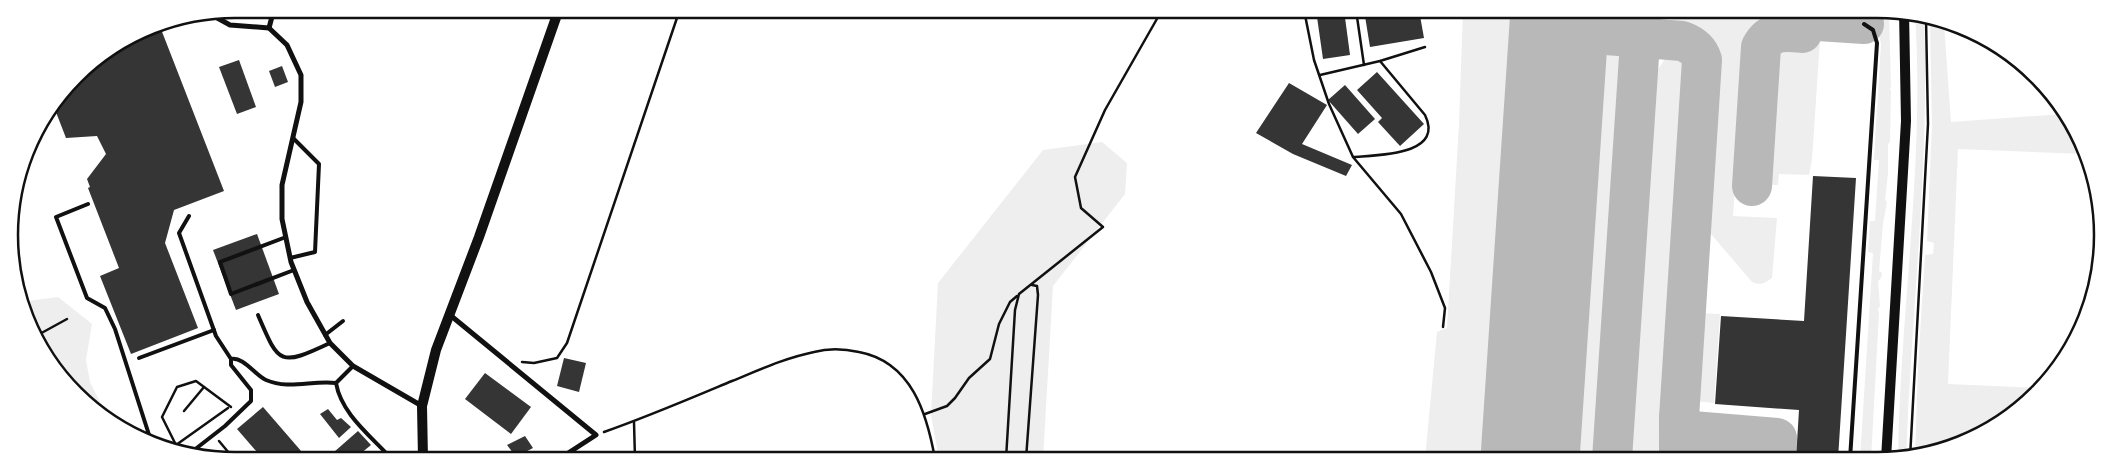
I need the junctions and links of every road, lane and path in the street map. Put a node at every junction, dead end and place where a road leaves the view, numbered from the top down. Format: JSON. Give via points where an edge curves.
{"nodes":[{"id":1,"x":218,"y":18,"type":"edge"},
{"id":2,"x":272,"y":18,"type":"edge"},
{"id":3,"x":556,"y":18,"type":"edge"},
{"id":4,"x":677,"y":18,"type":"edge"},
{"id":5,"x":1157,"y":18,"type":"edge"},
{"id":6,"x":1306,"y":18,"type":"edge"},
{"id":7,"x":1357,"y":18,"type":"edge"},
{"id":8,"x":1904,"y":19,"type":"edge"},
{"id":9,"x":1864,"y":24,"type":"dead end"},
{"id":10,"x":1926,"y":24,"type":"edge"},
{"id":11,"x":269,"y":28,"type":"junction"},
{"id":12,"x":1425,"y":48,"type":"dead end"},
{"id":13,"x":1380,"y":62,"type":"junction"},
{"id":14,"x":1364,"y":65,"type":"junction"},
{"id":15,"x":1320,"y":75,"type":"junction"},
{"id":16,"x":293,"y":138,"type":"junction"},
{"id":17,"x":1353,"y":157,"type":"junction"},
{"id":18,"x":88,"y":204,"type":"dead end"},
{"id":19,"x":189,"y":216,"type":"dead end"},
{"id":20,"x":286,"y":237,"type":"junction"},
{"id":21,"x":290,"y":258,"type":"junction"},
{"id":22,"x":294,"y":270,"type":"junction"},
{"id":23,"x":1032,"y":285,"type":"junction"},
{"id":24,"x":1019,"y":294,"type":"junction"},
{"id":25,"x":258,"y":315,"type":"dead end"},
{"id":26,"x":450,"y":315,"type":"junction"},
{"id":27,"x":67,"y":319,"type":"dead end"},
{"id":28,"x":343,"y":321,"type":"dead end"},
{"id":29,"x":1444,"y":327,"type":"dead end"},
{"id":30,"x":214,"y":330,"type":"junction"},
{"id":31,"x":41,"y":333,"type":"edge"},
{"id":32,"x":325,"y":335,"type":"junction"},
{"id":33,"x":330,"y":343,"type":"junction"},
{"id":34,"x":139,"y":358,"type":"dead end"},
{"id":35,"x":231,"y":358,"type":"junction"},
{"id":36,"x":505,"y":360,"type":"junction"},
{"id":37,"x":353,"y":366,"type":"junction"},
{"id":38,"x":336,"y":383,"type":"junction"},
{"id":39,"x":204,"y":387,"type":"junction"},
{"id":40,"x":422,"y":406,"type":"junction"},
{"id":41,"x":230,"y":407,"type":"junction"},
{"id":42,"x":184,"y":411,"type":"dead end"},
{"id":43,"x":240,"y":412,"type":"junction"},
{"id":44,"x":924,"y":414,"type":"junction"},
{"id":45,"x":634,"y":422,"type":"junction"},
{"id":46,"x":149,"y":435,"type":"edge"},
{"id":47,"x":596,"y":435,"type":"junction"},
{"id":48,"x":217,"y":440,"type":"dead end"},
{"id":49,"x":176,"y":444,"type":"edge"},
{"id":50,"x":177,"y":444,"type":"edge"},
{"id":51,"x":196,"y":449,"type":"edge"},
{"id":52,"x":1910,"y":450,"type":"edge"},
{"id":53,"x":228,"y":452,"type":"edge"},
{"id":54,"x":384,"y":452,"type":"edge"},
{"id":55,"x":423,"y":452,"type":"edge"},
{"id":56,"x":570,"y":452,"type":"edge"},
{"id":57,"x":634,"y":452,"type":"edge"},
{"id":58,"x":933,"y":452,"type":"edge"},
{"id":59,"x":1006,"y":452,"type":"edge"},
{"id":60,"x":1027,"y":452,"type":"edge"},
{"id":61,"x":1850,"y":452,"type":"edge"},
{"id":62,"x":1886,"y":452,"type":"edge"}],
"edges":[{"from":1,"to":11,"type":"street","via":[[230,25]]},
{"from":2,"to":11,"type":"street"},
{"from":3,"to":26,"type":"main road"},
{"from":4,"to":36,"type":"path","via":[[567,343],[557,358],[534,363]]},
{"from":5,"to":23,"type":"path","via":[[1105,110],[1075,178],[1081,208],[1103,227]]},
{"from":6,"to":15,"type":"path"},
{"from":7,"to":14,"type":"path"},
{"from":8,"to":62,"type":"main road","via":[[1906,121]]},
{"from":9,"to":61,"type":"lane","via":[[1872,30],[1877,43]]},
{"from":10,"to":52,"type":"path","via":[[1928,124]]},
{"from":11,"to":16,"type":"street","via":[[287,45],[301,75],[301,102]]},
{"from":12,"to":13,"type":"path"},
{"from":13,"to":14,"type":"path"},
{"from":13,"to":17,"type":"path","via":[[1425,115],[1427,135],[1419,145],[1404,152]]},
{"from":14,"to":15,"type":"path"},
{"from":15,"to":17,"type":"path"},
{"from":16,"to":20,"type":"street","via":[[282,185],[282,219]]},
{"from":16,"to":21,"type":"lane","via":[[319,164],[315,252]]},
{"from":17,"to":29,"type":"path","via":[[1402,214],[1446,308]]},
{"from":18,"to":46,"type":"lane","via":[[56,217],[87,298],[105,308],[115,329]]},
{"from":19,"to":30,"type":"lane","via":[[179,233]]},
{"from":20,"to":21,"type":"street"},
{"from":20,"to":22,"type":"lane","via":[[220,262],[231,294]]},
{"from":21,"to":22,"type":"street"},
{"from":22,"to":32,"type":"street"},
{"from":23,"to":24,"type":"path"},
{"from":23,"to":60,"type":"path","via":[[1037,286],[1038,295]]},
{"from":24,"to":44,"type":"path","via":[[1010,302],[999,324],[990,359],[969,378],[947,406]]},
{"from":24,"to":59,"type":"path","via":[[1015,310]]},
{"from":25,"to":33,"type":"lane","via":[[272,349],[278,355],[302,356]]},
{"from":26,"to":36,"type":"street"},
{"from":26,"to":40,"type":"main road","via":[[436,350]]},
{"from":27,"to":31,"type":"path"},
{"from":28,"to":32,"type":"lane"},
{"from":30,"to":34,"type":"lane"},
{"from":30,"to":35,"type":"lane"},
{"from":32,"to":33,"type":"street"},
{"from":33,"to":37,"type":"street"},
{"from":35,"to":38,"type":"lane","via":[[265,380],[281,384]]},
{"from":35,"to":43,"type":"lane","via":[[230,365],[252,396],[251,402]]},
{"from":36,"to":47,"type":"street"},
{"from":37,"to":38,"type":"lane"},
{"from":37,"to":40,"type":"street"},
{"from":38,"to":54,"type":"lane","via":[[343,404]]},
{"from":39,"to":41,"type":"path"},
{"from":39,"to":42,"type":"path"},
{"from":39,"to":49,"type":"path","via":[[196,381],[177,387],[162,417]]},
{"from":40,"to":55,"type":"main road"},
{"from":41,"to":43,"type":"path"},
{"from":41,"to":50,"type":"path"},
{"from":43,"to":51,"type":"lane"},
{"from":44,"to":45,"type":"path","via":[[908,382],[890,365],[865,353],[836,349],[816,351],[775,363]]},
{"from":44,"to":58,"type":"path"},
{"from":45,"to":47,"type":"path"},
{"from":45,"to":57,"type":"path"},
{"from":47,"to":56,"type":"street"},
{"from":48,"to":53,"type":"path"}]}
